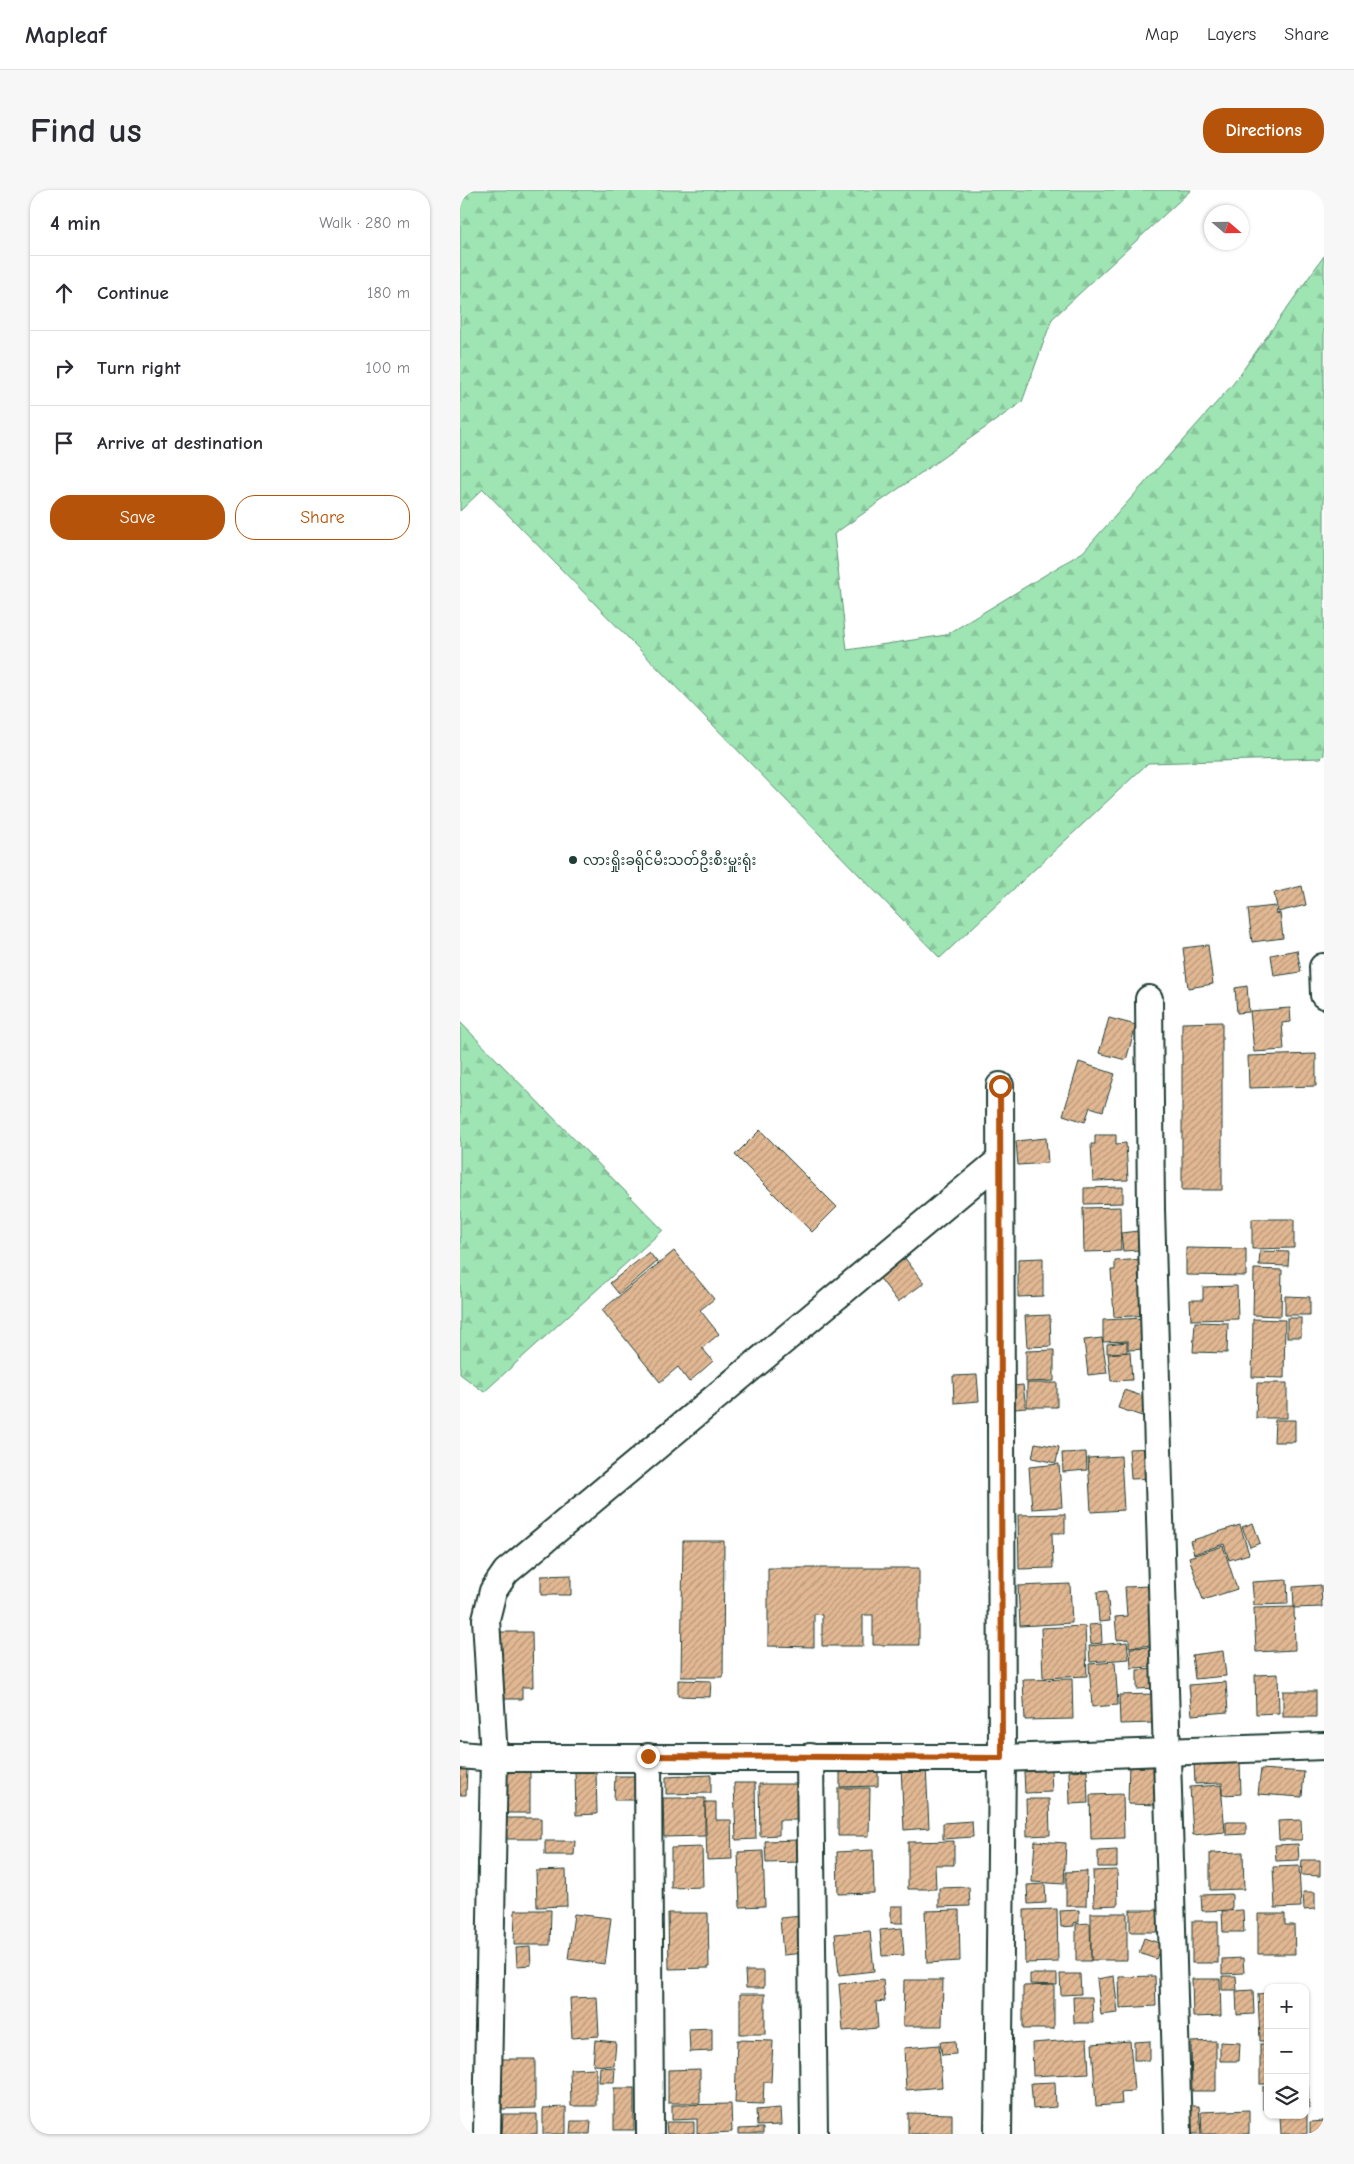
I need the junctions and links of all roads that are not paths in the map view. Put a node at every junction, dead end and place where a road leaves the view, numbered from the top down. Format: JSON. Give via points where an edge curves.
{"nodes":[{"id":1,"x":1323,"y":968,"type":"edge"},
{"id":2,"x":1324,"y":995,"type":"edge"},
{"id":3,"x":1149,"y":999,"type":"dead end"},
{"id":4,"x":1000,"y":1086,"type":"dead end"},
{"id":5,"x":1000,"y":1160,"type":"junction"},
{"id":6,"x":1324,"y":1746,"type":"edge"},
{"id":7,"x":1167,"y":1752,"type":"junction"},
{"id":8,"x":460,"y":1755,"type":"edge"},
{"id":9,"x":648,"y":1756,"type":"junction"},
{"id":10,"x":810,"y":1757,"type":"junction"},
{"id":11,"x":494,"y":1758,"type":"junction"},
{"id":12,"x":1002,"y":1758,"type":"junction"},
{"id":13,"x":487,"y":2134,"type":"edge"},
{"id":14,"x":650,"y":2134,"type":"edge"},
{"id":15,"x":814,"y":2134,"type":"edge"},
{"id":16,"x":998,"y":2134,"type":"edge"},
{"id":17,"x":1178,"y":2134,"type":"edge"}],
"edges":[{"from":1,"to":2,"type":"street"},
{"from":3,"to":7,"type":"street","via":[[1151,1209]]},
{"from":4,"to":5,"type":"street"},
{"from":5,"to":11,"type":"street","via":[[506,1572],[493,1590],[486,1619]]},
{"from":5,"to":12,"type":"street"},
{"from":6,"to":7,"type":"street"},
{"from":7,"to":12,"type":"street"},
{"from":7,"to":17,"type":"street"},
{"from":8,"to":11,"type":"street"},
{"from":9,"to":10,"type":"street"},
{"from":9,"to":11,"type":"street"},
{"from":9,"to":14,"type":"street"},
{"from":10,"to":12,"type":"street"},
{"from":10,"to":15,"type":"street"},
{"from":11,"to":13,"type":"street"},
{"from":12,"to":16,"type":"street"}]}
